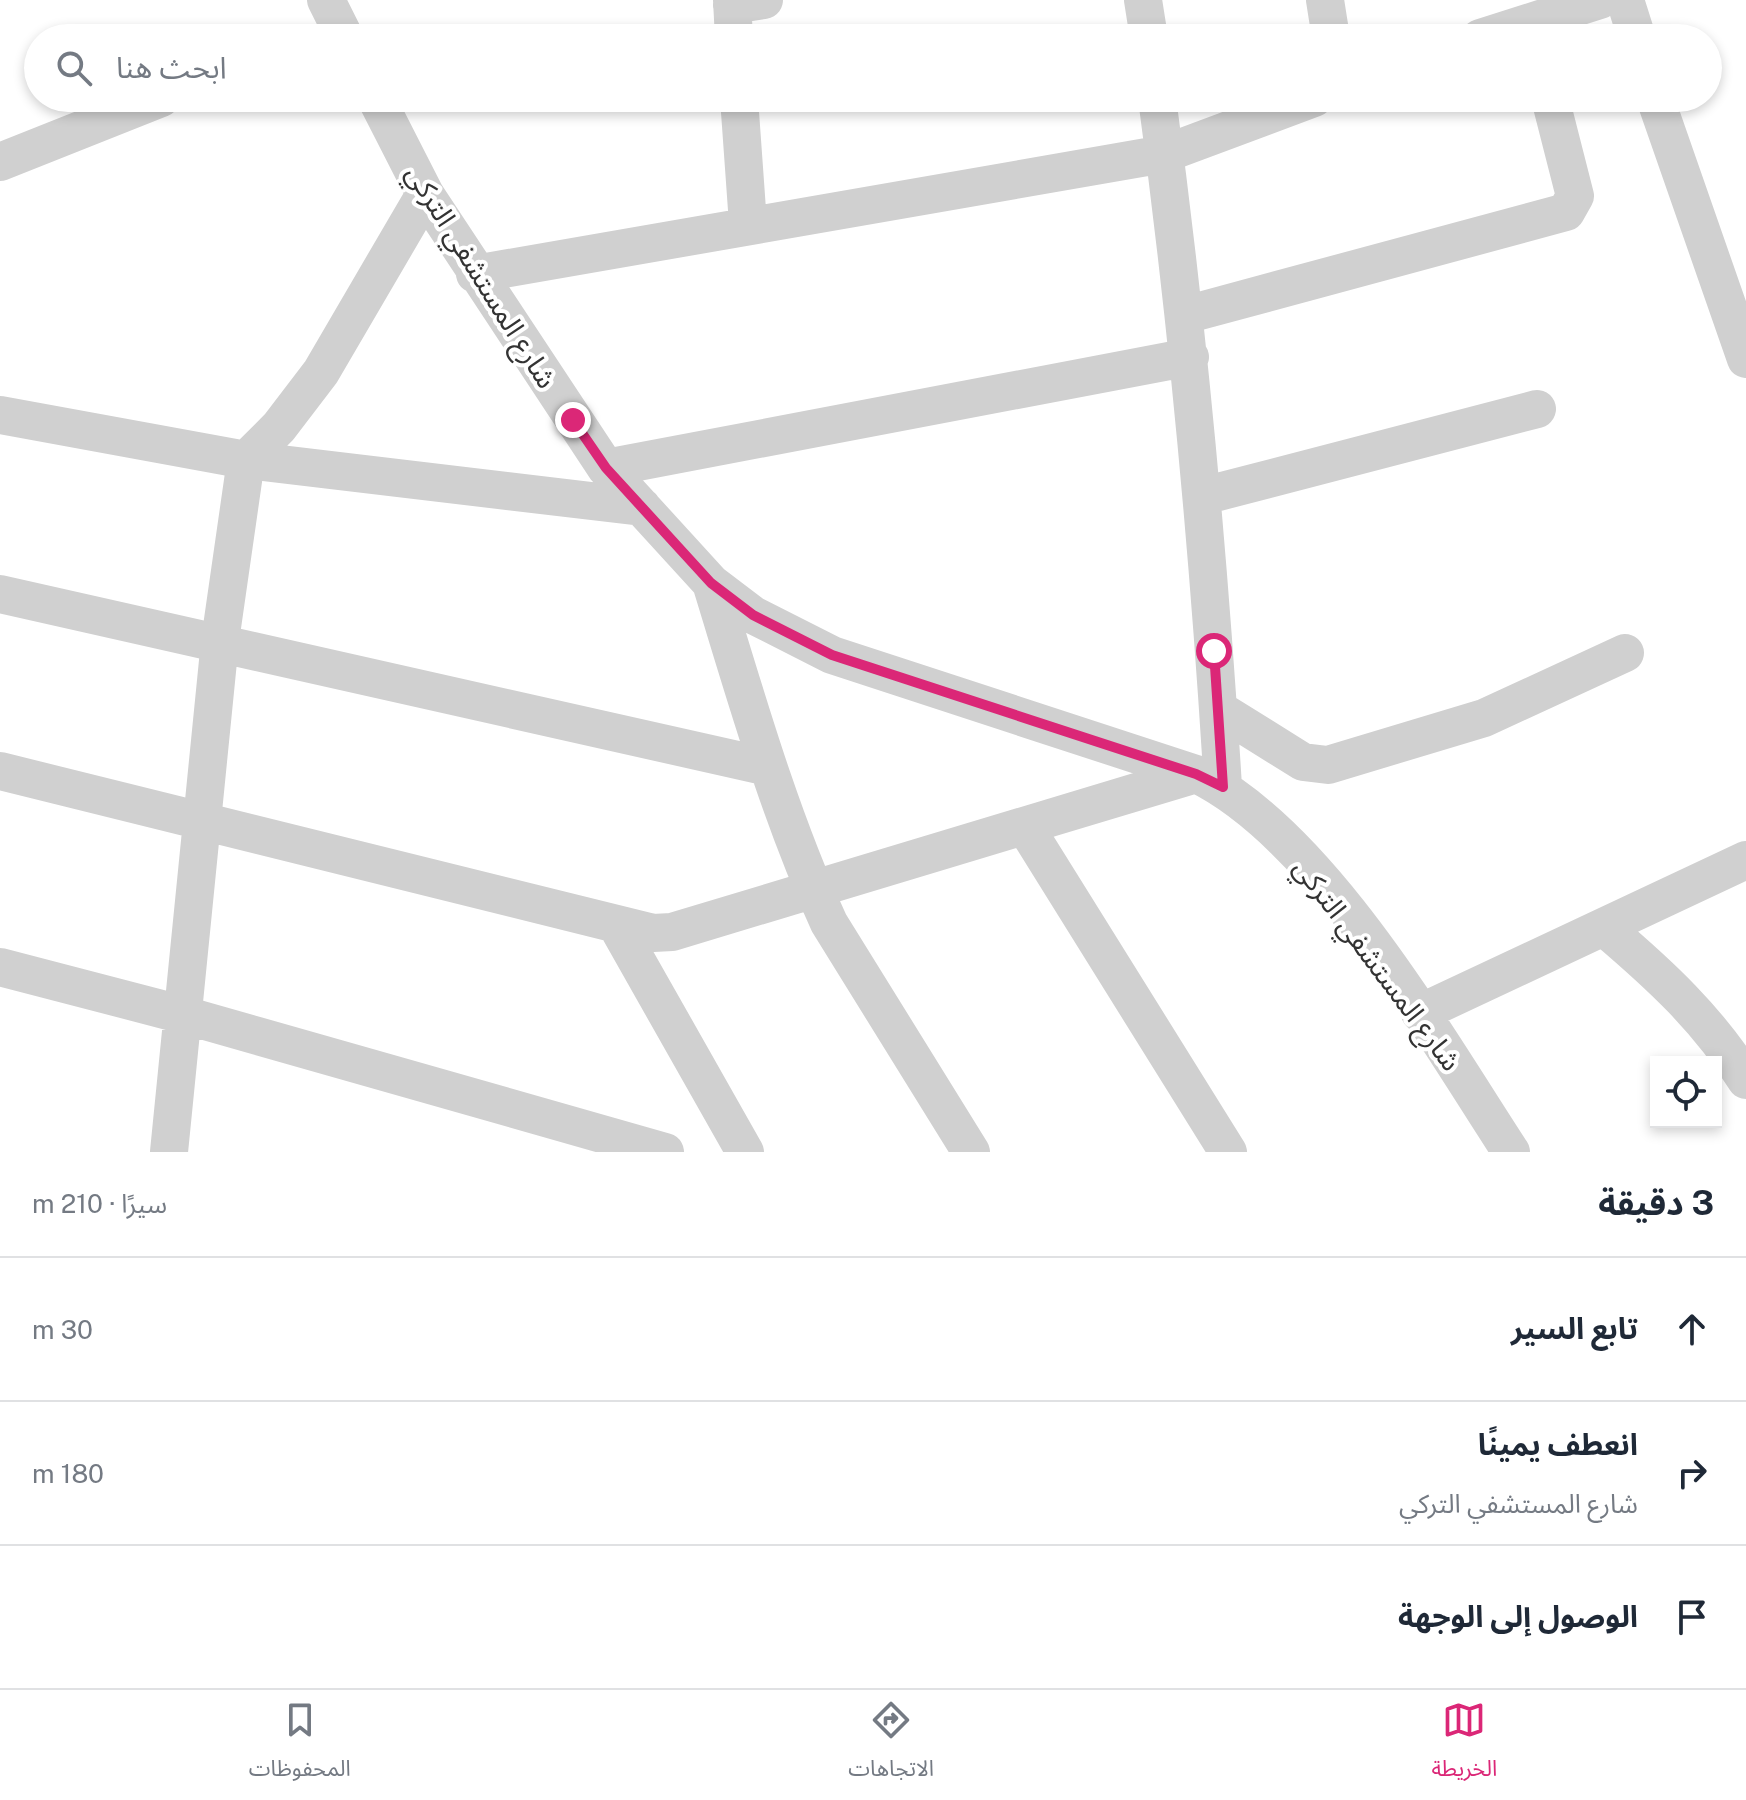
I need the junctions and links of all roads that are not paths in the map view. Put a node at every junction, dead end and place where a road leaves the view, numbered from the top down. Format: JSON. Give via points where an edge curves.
{"nodes":[{"id":1,"x":326,"y":0,"type":"edge"},
{"id":2,"x":1143,"y":0,"type":"edge"},
{"id":3,"x":1325,"y":0,"type":"edge"},
{"id":4,"x":1600,"y":0,"type":"edge"},
{"id":5,"x":1625,"y":0,"type":"edge"},
{"id":6,"x":338,"y":24,"type":"edge"},
{"id":7,"x":1147,"y":24,"type":"edge"},
{"id":8,"x":1329,"y":24,"type":"edge"},
{"id":9,"x":1545,"y":24,"type":"edge"},
{"id":10,"x":1633,"y":24,"type":"edge"},
{"id":11,"x":126,"y":112,"type":"edge"},
{"id":12,"x":383,"y":112,"type":"edge"},
{"id":13,"x":740,"y":112,"type":"edge"},
{"id":14,"x":1159,"y":112,"type":"edge"},
{"id":15,"x":1276,"y":112,"type":"edge"},
{"id":16,"x":1554,"y":112,"type":"edge"},
{"id":17,"x":1660,"y":112,"type":"edge"},
{"id":18,"x":0,"y":134,"type":"edge"},
{"id":19,"x":42,"y":145,"type":"junction"},
{"id":20,"x":1164,"y":154,"type":"junction"},
{"id":21,"x":0,"y":162,"type":"edge"},
{"id":22,"x":425,"y":194,"type":"junction"},
{"id":23,"x":748,"y":224,"type":"junction"},
{"id":24,"x":475,"y":274,"type":"junction"},
{"id":25,"x":1185,"y":315,"type":"junction"},
{"id":26,"x":1190,"y":357,"type":"junction"},
{"id":27,"x":1746,"y":359,"type":"edge"},
{"id":28,"x":1537,"y":409,"type":"dead end"},
{"id":29,"x":0,"y":415,"type":"edge"},
{"id":30,"x":246,"y":460,"type":"junction"},
{"id":31,"x":606,"y":468,"type":"junction"},
{"id":32,"x":1203,"y":496,"type":"junction"},
{"id":33,"x":642,"y":507,"type":"junction"},
{"id":34,"x":711,"y":583,"type":"junction"},
{"id":35,"x":0,"y":594,"type":"edge"},
{"id":36,"x":220,"y":641,"type":"junction"},
{"id":37,"x":1625,"y":653,"type":"dead end"},
{"id":38,"x":1218,"y":709,"type":"junction"},
{"id":39,"x":768,"y":767,"type":"junction"},
{"id":40,"x":0,"y":771,"type":"edge"},
{"id":41,"x":1210,"y":781,"type":"junction"},
{"id":42,"x":203,"y":823,"type":"junction"},
{"id":43,"x":1026,"y":828,"type":"junction"},
{"id":44,"x":1746,"y":860,"type":"edge"},
{"id":45,"x":814,"y":891,"type":"junction"},
{"id":46,"x":617,"y":926,"type":"junction"},
{"id":47,"x":1606,"y":929,"type":"junction"},
{"id":48,"x":0,"y":967,"type":"edge"},
{"id":49,"x":1420,"y":1013,"type":"junction"},
{"id":50,"x":184,"y":1015,"type":"junction"},
{"id":51,"x":1746,"y":1080,"type":"edge"},
{"id":52,"x":719,"y":1106,"type":"junction"},
{"id":53,"x":169,"y":1152,"type":"edge"},
{"id":54,"x":665,"y":1152,"type":"edge"},
{"id":55,"x":718,"y":1152,"type":"edge"},
{"id":56,"x":745,"y":1152,"type":"edge"},
{"id":57,"x":971,"y":1152,"type":"edge"},
{"id":58,"x":1228,"y":1152,"type":"edge"},
{"id":59,"x":1511,"y":1152,"type":"edge"}],
"edges":[{"from":1,"to":6,"type":"street"},
{"from":2,"to":7,"type":"street"},
{"from":3,"to":8,"type":"street"},
{"from":4,"to":9,"type":"street"},
{"from":5,"to":10,"type":"street"},
{"from":11,"to":19,"type":"street"},
{"from":12,"to":22,"type":"street","name":"شارع المستشفي التركي"},
{"from":13,"to":23,"type":"street"},
{"from":14,"to":20,"type":"street"},
{"from":15,"to":20,"type":"street"},
{"from":16,"to":25,"type":"street","via":[[1575,196],[1566,212]]},
{"from":17,"to":27,"type":"street"},
{"from":18,"to":19,"type":"street"},
{"from":19,"to":21,"type":"street"},
{"from":20,"to":23,"type":"street"},
{"from":20,"to":25,"type":"street"},
{"from":22,"to":24,"type":"street","name":"شارع المستشفي التركي"},
{"from":22,"to":30,"type":"street","via":[[321,372]]},
{"from":23,"to":24,"type":"street"},
{"from":24,"to":31,"type":"street","name":"شارع المستشفي التركي"},
{"from":25,"to":26,"type":"street"},
{"from":26,"to":31,"type":"street"},
{"from":26,"to":32,"type":"street"},
{"from":28,"to":32,"type":"street"},
{"from":29,"to":30,"type":"street"},
{"from":30,"to":33,"type":"street"},
{"from":30,"to":36,"type":"street"},
{"from":31,"to":33,"type":"street","name":"شارع المستشفي التركي"},
{"from":32,"to":38,"type":"street"},
{"from":33,"to":34,"type":"street","name":"شارع المستشفي التركي"},
{"from":34,"to":39,"type":"street"},
{"from":34,"to":41,"type":"street","name":"شارع المستشفي التركي","via":[[753,615],[832,655]]},
{"from":35,"to":36,"type":"street"},
{"from":36,"to":39,"type":"street"},
{"from":36,"to":42,"type":"street"},
{"from":37,"to":38,"type":"street","via":[[1484,718],[1328,765],[1303,762]]},
{"from":38,"to":41,"type":"street"},
{"from":39,"to":45,"type":"street"},
{"from":40,"to":42,"type":"street"},
{"from":41,"to":43,"type":"street"},
{"from":41,"to":49,"type":"street","name":"شارع المستشفي التركي","via":[[1304,860]]},
{"from":42,"to":46,"type":"street"},
{"from":42,"to":50,"type":"street"},
{"from":43,"to":45,"type":"street"},
{"from":43,"to":58,"type":"street"},
{"from":44,"to":47,"type":"street"},
{"from":45,"to":46,"type":"street","via":[[672,932]]},
{"from":45,"to":57,"type":"street"},
{"from":46,"to":52,"type":"street"},
{"from":47,"to":49,"type":"street"},
{"from":47,"to":51,"type":"street","via":[[1671,984],[1713,1030]]},
{"from":48,"to":50,"type":"street"},
{"from":49,"to":59,"type":"street","name":"شارع المستشفي التركي"},
{"from":50,"to":53,"type":"street"},
{"from":50,"to":54,"type":"street"},
{"from":52,"to":55,"type":"street"},
{"from":52,"to":56,"type":"street"}]}
